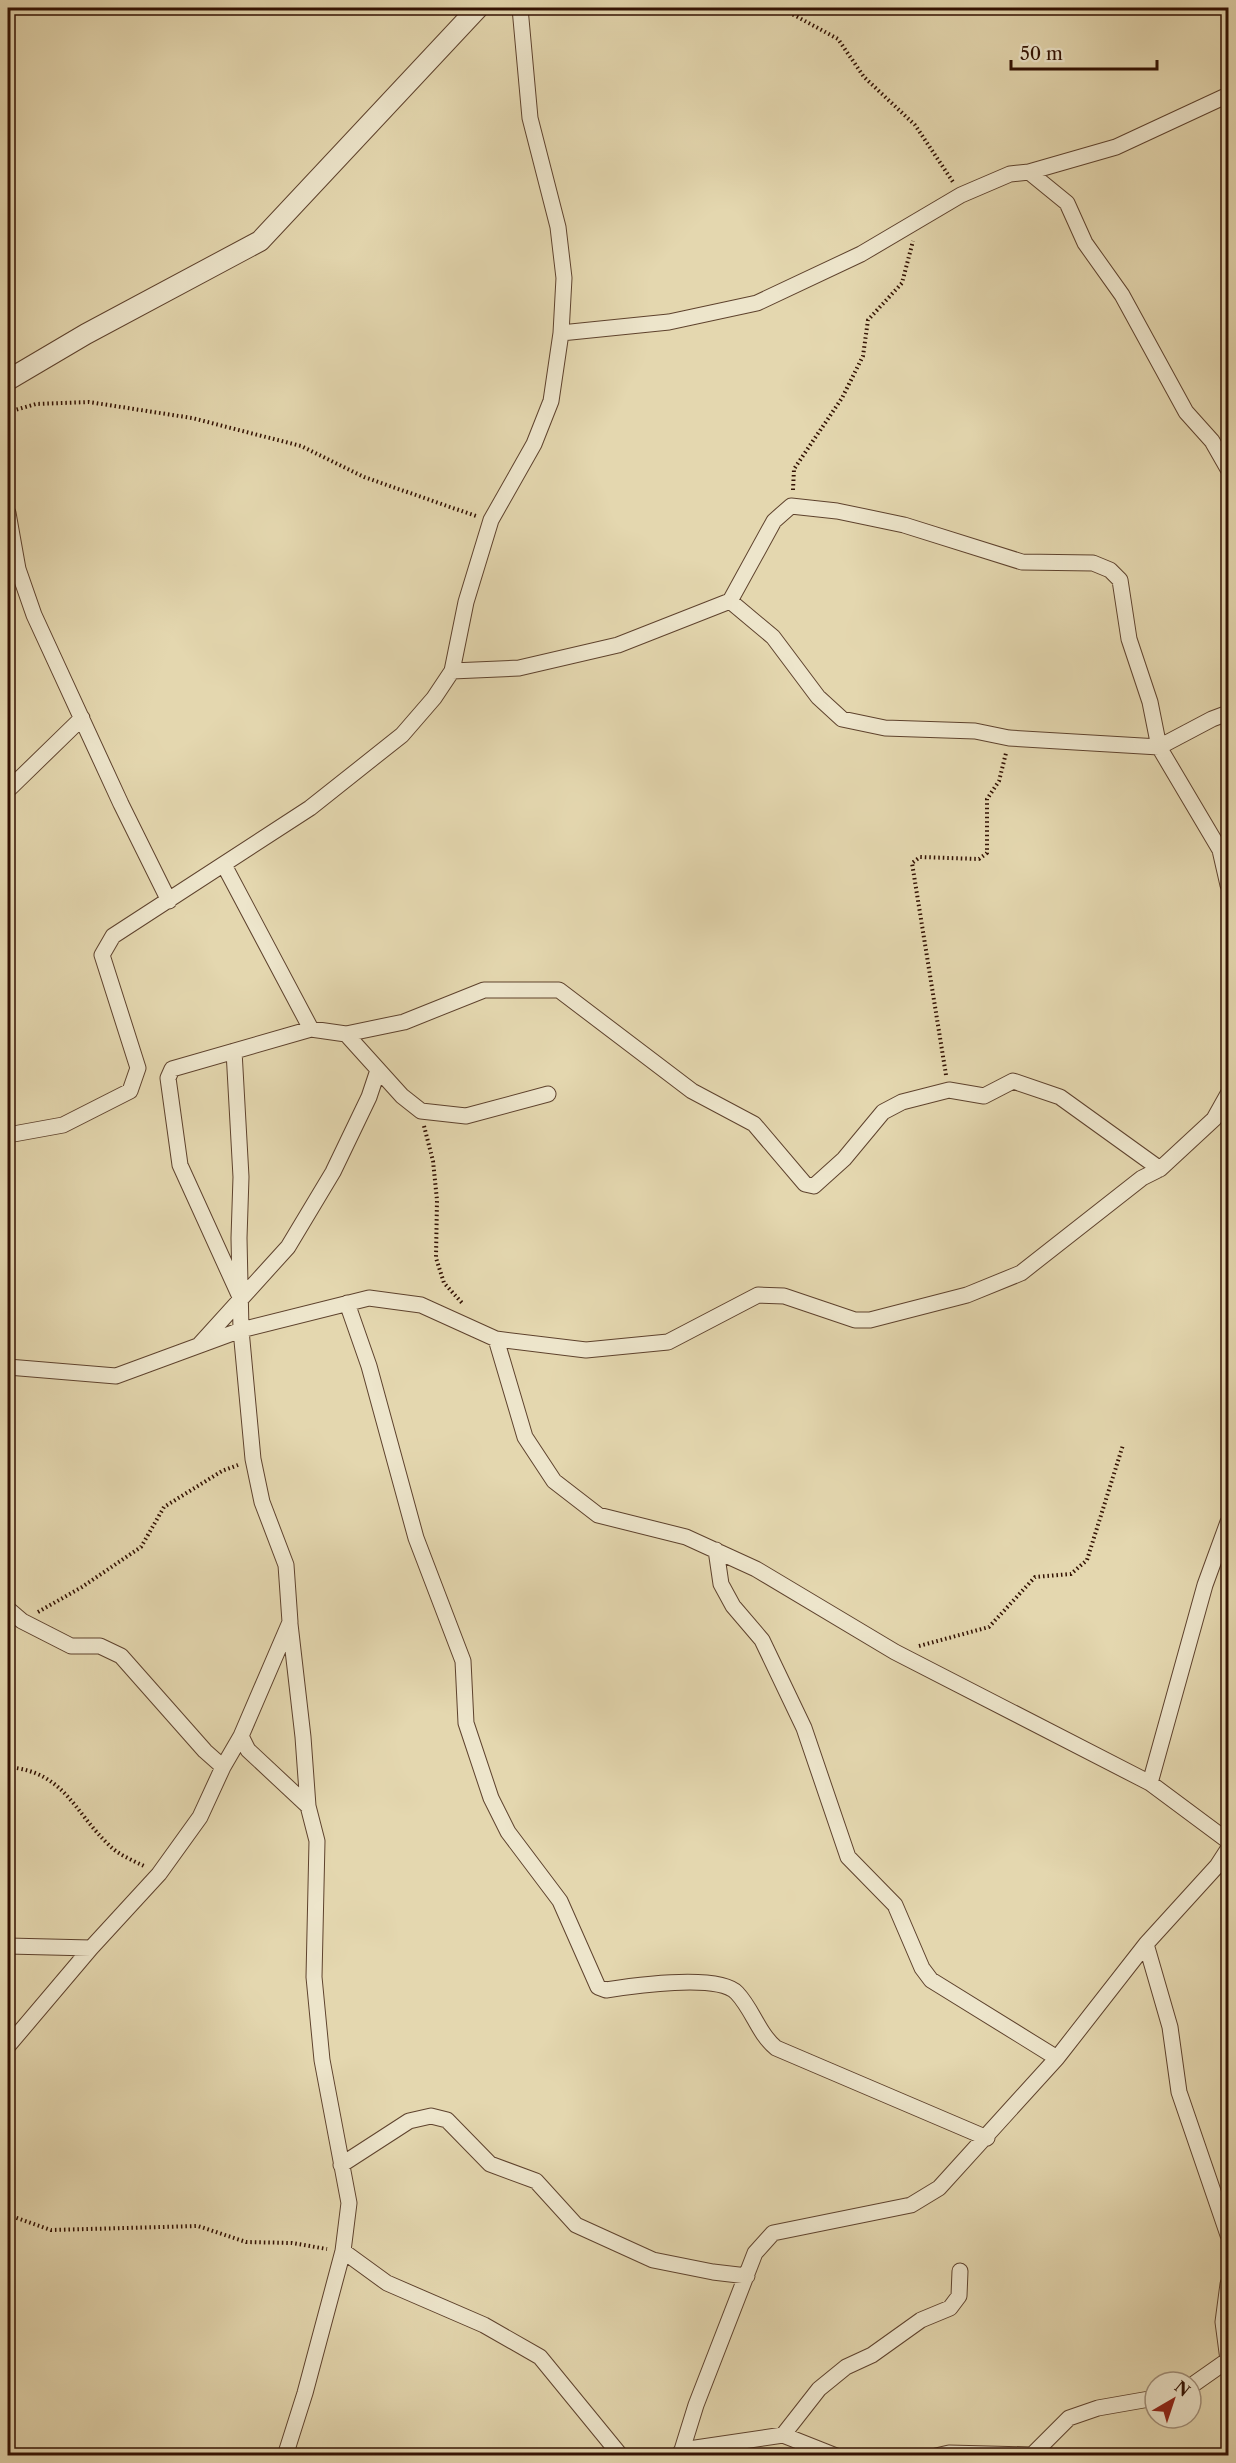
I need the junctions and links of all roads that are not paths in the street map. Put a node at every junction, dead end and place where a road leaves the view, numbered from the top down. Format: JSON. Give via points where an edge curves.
{"nodes":[{"id":1,"x":478,"y":8,"type":"edge"},
{"id":2,"x":520,"y":8,"type":"edge"},
{"id":3,"x":1228,"y":95,"type":"edge"},
{"id":4,"x":1029,"y":172,"type":"junction"},
{"id":5,"x":561,"y":333,"type":"junction"},
{"id":6,"x":8,"y":380,"type":"edge"},
{"id":7,"x":1228,"y":469,"type":"edge"},
{"id":8,"x":8,"y":513,"type":"edge"},
{"id":9,"x":730,"y":601,"type":"junction"},
{"id":10,"x":452,"y":670,"type":"junction"},
{"id":11,"x":1228,"y":713,"type":"edge"},
{"id":12,"x":82,"y":718,"type":"junction"},
{"id":13,"x":1159,"y":747,"type":"junction"},
{"id":14,"x":8,"y":790,"type":"edge"},
{"id":15,"x":224,"y":865,"type":"junction"},
{"id":16,"x":1228,"y":885,"type":"edge"},
{"id":17,"x":169,"y":901,"type":"junction"},
{"id":18,"x":312,"y":1029,"type":"junction"},
{"id":19,"x":346,"y":1034,"type":"junction"},
{"id":20,"x":234,"y":1051,"type":"junction"},
{"id":21,"x":378,"y":1070,"type":"junction"},
{"id":22,"x":548,"y":1094,"type":"dead end"},
{"id":23,"x":1228,"y":1094,"type":"edge"},
{"id":24,"x":8,"y":1135,"type":"edge"},
{"id":25,"x":1160,"y":1169,"type":"junction"},
{"id":26,"x":240,"y":1297,"type":"junction"},
{"id":27,"x":347,"y":1302,"type":"junction"},
{"id":28,"x":241,"y":1330,"type":"junction"},
{"id":29,"x":496,"y":1339,"type":"junction"},
{"id":30,"x":197,"y":1347,"type":"junction"},
{"id":31,"x":8,"y":1367,"type":"edge"},
{"id":32,"x":1228,"y":1522,"type":"edge"},
{"id":33,"x":716,"y":1550,"type":"junction"},
{"id":34,"x":8,"y":1610,"type":"edge"},
{"id":35,"x":290,"y":1622,"type":"junction"},
{"id":36,"x":241,"y":1736,"type":"junction"},
{"id":37,"x":223,"y":1767,"type":"junction"},
{"id":38,"x":1150,"y":1783,"type":"junction"},
{"id":39,"x":308,"y":1806,"type":"junction"},
{"id":40,"x":1228,"y":1841,"type":"edge"},
{"id":41,"x":1228,"y":1849,"type":"edge"},
{"id":42,"x":1146,"y":1944,"type":"junction"},
{"id":43,"x":8,"y":1946,"type":"edge"},
{"id":44,"x":91,"y":1948,"type":"junction"},
{"id":45,"x":8,"y":2046,"type":"edge"},
{"id":46,"x":1057,"y":2058,"type":"junction"},
{"id":47,"x":987,"y":2138,"type":"junction"},
{"id":48,"x":341,"y":2165,"type":"junction"},
{"id":49,"x":1228,"y":2235,"type":"edge"},
{"id":50,"x":343,"y":2251,"type":"junction"},
{"id":51,"x":960,"y":2271,"type":"dead end"},
{"id":52,"x":747,"y":2276,"type":"junction"},
{"id":53,"x":1228,"y":2284,"type":"edge"},
{"id":54,"x":1228,"y":2360,"type":"edge"},
{"id":55,"x":1203,"y":2378,"type":"edge"},
{"id":56,"x":1143,"y":2399,"type":"edge"},
{"id":57,"x":783,"y":2435,"type":"junction"},
{"id":58,"x":680,"y":2453,"type":"edge"},
{"id":59,"x":285,"y":2456,"type":"edge"},
{"id":60,"x":621,"y":2456,"type":"edge"},
{"id":61,"x":836,"y":2456,"type":"edge"},
{"id":62,"x":936,"y":2456,"type":"edge"}],
"edges":[{"from":1,"to":6,"type":"street","via":[[260,241]]},
{"from":2,"to":5,"type":"street","via":[[530,118],[558,228],[564,278]]},
{"from":3,"to":4,"type":"street","via":[[1116,147]]},
{"from":4,"to":5,"type":"street","via":[[1010,174],[961,195],[861,254],[758,303],[669,322]]},
{"from":4,"to":7,"type":"street","via":[[1067,203],[1085,243],[1122,295],[1186,412],[1212,441]]},
{"from":5,"to":10,"type":"street","via":[[551,401],[534,444],[491,520],[466,602]]},
{"from":8,"to":12,"type":"street","via":[[18,569],[34,615]]},
{"from":9,"to":10,"type":"street","via":[[618,645],[519,668]]},
{"from":9,"to":13,"type":"street","via":[[774,636],[818,697],[842,719],[885,728],[975,731],[1009,738]]},
{"from":9,"to":13,"type":"street","via":[[774,521],[792,506],[904,525],[1022,562],[1093,563],[1110,570],[1120,580],[1129,639],[1150,702]]},
{"from":10,"to":15,"type":"street","via":[[402,735],[310,808]]},
{"from":11,"to":13,"type":"street"},
{"from":12,"to":14,"type":"street"},
{"from":12,"to":17,"type":"street"},
{"from":13,"to":16,"type":"street","via":[[1220,850]]},
{"from":15,"to":17,"type":"street"},
{"from":15,"to":18,"type":"street"},
{"from":17,"to":24,"type":"street","via":[[114,936],[102,955],[138,1068],[130,1091],[63,1125]]},
{"from":18,"to":19,"type":"street"},
{"from":18,"to":20,"type":"street"},
{"from":19,"to":21,"type":"street"},
{"from":19,"to":25,"type":"street","via":[[404,1022],[484,990],[559,990],[692,1091],[754,1124],[805,1184],[814,1186],[844,1159],[883,1112],[902,1102],[949,1090],[984,1096],[1013,1081],[1060,1096]]},
{"from":20,"to":26,"type":"street","via":[[241,1177]]},
{"from":20,"to":26,"type":"street","via":[[172,1069],[168,1078],[180,1165]]},
{"from":21,"to":22,"type":"street","via":[[421,1111],[466,1116]]},
{"from":21,"to":26,"type":"street","via":[[333,1172],[288,1247]]},
{"from":23,"to":25,"type":"street","via":[[1214,1119]]},
{"from":25,"to":29,"type":"street","via":[[1142,1178],[1022,1273],[967,1295],[881,1318],[855,1320],[784,1296],[766,1294],[668,1342],[586,1350]]},
{"from":26,"to":28,"type":"street"},
{"from":26,"to":30,"type":"street"},
{"from":27,"to":28,"type":"street"},
{"from":27,"to":29,"type":"street","via":[[369,1298],[421,1305]]},
{"from":27,"to":47,"type":"street","via":[[369,1366],[416,1538],[463,1661],[466,1723],[490,1798],[508,1832],[560,1901],[598,1987],[606,1990],[666,1982],[724,1985],[736,1992],[765,2038],[777,2048]]},
{"from":28,"to":30,"type":"street"},
{"from":28,"to":35,"type":"street","via":[[253,1459],[262,1502],[286,1565]]},
{"from":29,"to":33,"type":"street","via":[[525,1437],[554,1481],[598,1515],[686,1537]]},
{"from":30,"to":31,"type":"street","via":[[116,1376]]},
{"from":32,"to":38,"type":"street","via":[[1205,1585]]},
{"from":33,"to":38,"type":"street","via":[[756,1569],[895,1652]]},
{"from":33,"to":46,"type":"street","via":[[722,1584],[733,1606],[762,1640],[804,1728],[848,1857],[895,1905],[922,1968],[940,1986]]},
{"from":34,"to":37,"type":"street","via":[[71,1646],[100,1646],[121,1656]]},
{"from":35,"to":36,"type":"street"},
{"from":35,"to":39,"type":"street"},
{"from":36,"to":37,"type":"street"},
{"from":36,"to":39,"type":"street","via":[[249,1750]]},
{"from":37,"to":44,"type":"street","via":[[200,1817],[159,1874]]},
{"from":38,"to":40,"type":"street"},
{"from":39,"to":48,"type":"street","via":[[317,1841],[314,1977],[322,2060]]},
{"from":41,"to":42,"type":"street"},
{"from":42,"to":46,"type":"street"},
{"from":42,"to":49,"type":"street","via":[[1170,2027],[1179,2092]]},
{"from":43,"to":44,"type":"street"},
{"from":44,"to":45,"type":"street"},
{"from":46,"to":47,"type":"street"},
{"from":47,"to":52,"type":"street","via":[[939,2188],[911,2205],[773,2233],[755,2253]]},
{"from":48,"to":50,"type":"street","via":[[349,2203]]},
{"from":48,"to":52,"type":"street","via":[[409,2121],[431,2116],[447,2120],[490,2164],[536,2181],[576,2226],[653,2260]]},
{"from":50,"to":59,"type":"street"},
{"from":50,"to":60,"type":"street","via":[[387,2283],[484,2325],[540,2357]]},
{"from":51,"to":57,"type":"street","via":[[959,2296],[950,2308],[921,2320],[872,2355],[846,2367],[819,2389]]},
{"from":52,"to":58,"type":"street"},
{"from":53,"to":54,"type":"street","via":[[1223,2322]]},
{"from":54,"to":55,"type":"street"},
{"from":56,"to":62,"type":"street","via":[[1069,2418],[1032,2455]]},
{"from":57,"to":58,"type":"street"},
{"from":57,"to":61,"type":"street"}]}
